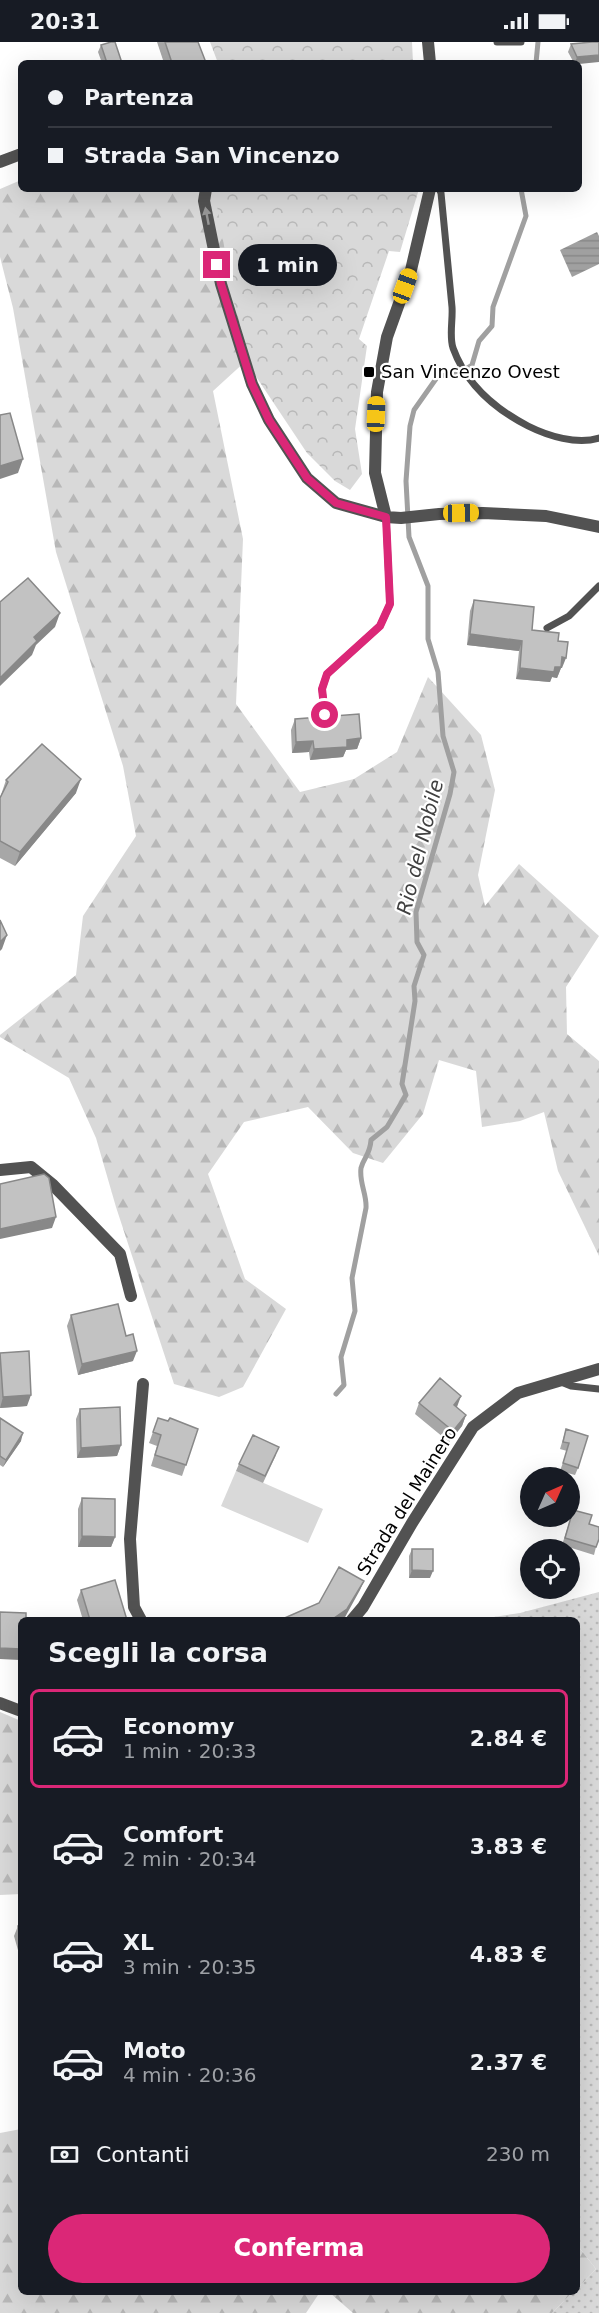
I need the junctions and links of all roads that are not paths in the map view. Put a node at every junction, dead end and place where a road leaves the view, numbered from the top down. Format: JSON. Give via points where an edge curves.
{"nodes":[{"id":1,"x":428,"y":42,"type":"edge"},
{"id":2,"x":497,"y":42,"type":"edge"},
{"id":3,"x":521,"y":42,"type":"edge"},
{"id":4,"x":430,"y":60,"type":"edge"},
{"id":5,"x":18,"y":155,"type":"edge"},
{"id":6,"x":0,"y":162,"type":"edge"},
{"id":7,"x":206,"y":192,"type":"edge"},
{"id":8,"x":429,"y":192,"type":"edge"},
{"id":9,"x":440,"y":192,"type":"edge"},
{"id":10,"x":599,"y":438,"type":"edge"},
{"id":11,"x":386,"y":517,"type":"junction"},
{"id":12,"x":598,"y":526,"type":"edge"},
{"id":13,"x":599,"y":586,"type":"edge"},
{"id":14,"x":547,"y":628,"type":"dead end"},
{"id":15,"x":325,"y":715,"type":"edge"},
{"id":16,"x":0,"y":1170,"type":"edge"},
{"id":17,"x":131,"y":1296,"type":"dead end"},
{"id":18,"x":599,"y":1368,"type":"edge"},
{"id":19,"x":556,"y":1380,"type":"junction"},
{"id":20,"x":143,"y":1384,"type":"dead end"},
{"id":21,"x":599,"y":1389,"type":"edge"},
{"id":22,"x":139,"y":1617,"type":"edge"},
{"id":23,"x":355,"y":1617,"type":"edge"},
{"id":24,"x":0,"y":1703,"type":"edge"},
{"id":25,"x":18,"y":1709,"type":"edge"}],
"edges":[{"from":1,"to":4,"type":"street"},
{"from":2,"to":3,"type":"lane"},
{"from":5,"to":6,"type":"street"},
{"from":11,"to":7,"type":"street","one_way":true,"via":[[336,503],[307,478],[269,420],[252,384],[221,284]]},
{"from":8,"to":11,"type":"street","via":[[411,270],[387,337],[377,392],[375,472]]},
{"from":9,"to":10,"type":"lane","via":[[452,346],[464,370],[488,400],[515,420],[566,439]]},
{"from":11,"to":12,"type":"street","via":[[483,513],[546,516]]},
{"from":11,"to":15,"type":"lane","via":[[390,604],[380,626],[327,674],[322,689]]},
{"from":13,"to":14,"type":"lane","via":[[569,616]]},
{"from":16,"to":17,"type":"street","via":[[31,1167],[53,1185],[120,1254]]},
{"from":18,"to":19,"type":"street","name":"Strada del Mainero"},
{"from":19,"to":21,"type":"lane"},
{"from":19,"to":23,"type":"street","name":"Strada del Mainero","via":[[518,1393],[473,1427]]},
{"from":20,"to":22,"type":"street","via":[[130,1539],[134,1607]]},
{"from":24,"to":25,"type":"street"}]}
